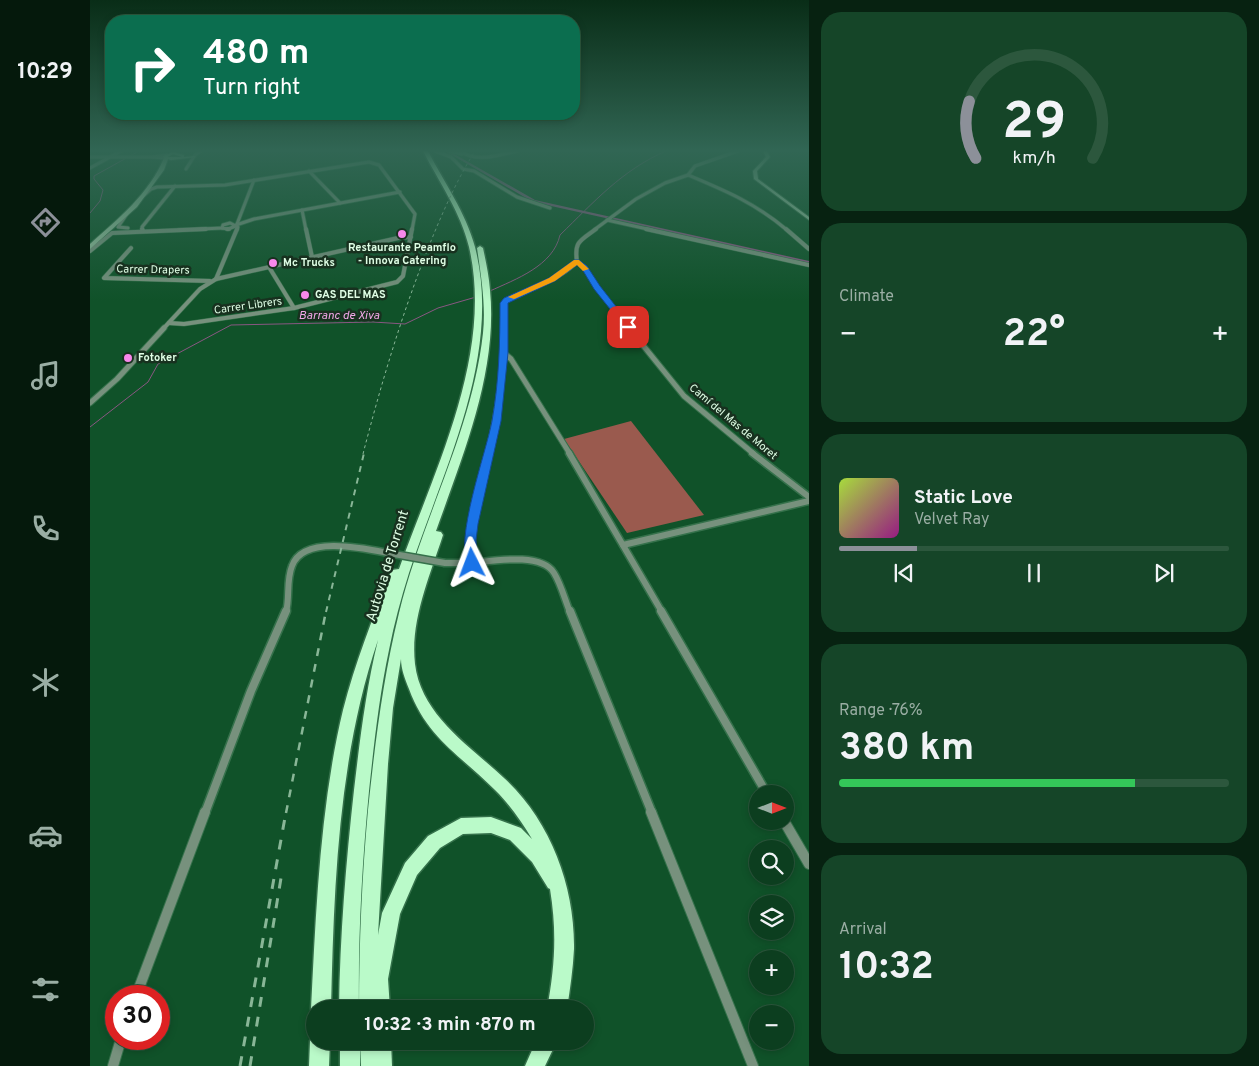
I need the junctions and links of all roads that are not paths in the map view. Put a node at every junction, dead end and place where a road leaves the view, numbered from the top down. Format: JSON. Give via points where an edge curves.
{"nodes":[{"id":1,"x":138,"y":201,"type":"edge"},
{"id":2,"x":164,"y":201,"type":"edge"},
{"id":3,"x":247,"y":201,"type":"edge"},
{"id":4,"x":338,"y":201,"type":"edge"},
{"id":5,"x":352,"y":201,"type":"edge"},
{"id":6,"x":406,"y":201,"type":"edge"},
{"id":7,"x":453,"y":201,"type":"edge"},
{"id":8,"x":460,"y":201,"type":"edge"},
{"id":9,"x":528,"y":201,"type":"edge"},
{"id":10,"x":634,"y":201,"type":"edge"},
{"id":11,"x":747,"y":201,"type":"edge"},
{"id":12,"x":784,"y":201,"type":"edge"},
{"id":13,"x":340,"y":203,"type":"junction"},
{"id":14,"x":550,"y":208,"type":"dead end"},
{"id":15,"x":302,"y":210,"type":"junction"},
{"id":16,"x":127,"y":214,"type":"junction"},
{"id":17,"x":241,"y":217,"type":"junction"},
{"id":18,"x":254,"y":219,"type":"junction"},
{"id":19,"x":609,"y":219,"type":"junction"},
{"id":20,"x":809,"y":220,"type":"edge"},
{"id":21,"x":234,"y":224,"type":"junction"},
{"id":22,"x":224,"y":226,"type":"junction"},
{"id":23,"x":142,"y":229,"type":"junction"},
{"id":24,"x":228,"y":229,"type":"junction"},
{"id":25,"x":233,"y":236,"type":"junction"},
{"id":26,"x":411,"y":237,"type":"junction"},
{"id":27,"x":131,"y":248,"type":"dead end"},
{"id":28,"x":90,"y":249,"type":"edge"},
{"id":29,"x":809,"y":249,"type":"edge"},
{"id":30,"x":312,"y":257,"type":"junction"},
{"id":31,"x":577,"y":262,"type":"junction"},
{"id":32,"x":809,"y":265,"type":"edge"},
{"id":33,"x":269,"y":267,"type":"junction"},
{"id":34,"x":216,"y":279,"type":"junction"},
{"id":35,"x":210,"y":281,"type":"junction"},
{"id":36,"x":482,"y":281,"type":"junction"},
{"id":37,"x":483,"y":306,"type":"junction"},
{"id":38,"x":294,"y":308,"type":"junction"},
{"id":39,"x":169,"y":323,"type":"junction"},
{"id":40,"x":504,"y":353,"type":"junction"},
{"id":41,"x":480,"y":374,"type":"junction"},
{"id":42,"x":90,"y":403,"type":"edge"},
{"id":43,"x":460,"y":408,"type":"junction"},
{"id":44,"x":809,"y":499,"type":"edge"},
{"id":45,"x":623,"y":545,"type":"junction"},
{"id":46,"x":472,"y":563,"type":"junction"},
{"id":47,"x":763,"y":785,"type":"edge"},
{"id":48,"x":789,"y":830,"type":"edge"},
{"id":49,"x":809,"y":864,"type":"edge"},
{"id":50,"x":558,"y":888,"type":"junction"},
{"id":51,"x":140,"y":985,"type":"edge"},
{"id":52,"x":322,"y":1000,"type":"edge"},
{"id":53,"x":349,"y":1000,"type":"edge"},
{"id":54,"x":369,"y":1000,"type":"edge"},
{"id":55,"x":380,"y":1000,"type":"edge"},
{"id":56,"x":559,"y":1000,"type":"edge"},
{"id":57,"x":118,"y":1050,"type":"edge"},
{"id":58,"x":320,"y":1050,"type":"edge"},
{"id":59,"x":350,"y":1050,"type":"edge"},
{"id":60,"x":370,"y":1050,"type":"edge"},
{"id":61,"x":381,"y":1050,"type":"edge"},
{"id":62,"x":543,"y":1050,"type":"edge"},
{"id":63,"x":113,"y":1066,"type":"edge"},
{"id":64,"x":319,"y":1066,"type":"edge"},
{"id":65,"x":350,"y":1066,"type":"edge"},
{"id":66,"x":370,"y":1066,"type":"edge"},
{"id":67,"x":382,"y":1066,"type":"edge"},
{"id":68,"x":535,"y":1066,"type":"edge"},
{"id":69,"x":753,"y":1066,"type":"edge"}],
"edges":[{"from":1,"to":16,"type":"street"},
{"from":2,"to":23,"type":"street"},
{"from":3,"to":17,"type":"street"},
{"from":4,"to":13,"type":"street"},
{"from":5,"to":13,"type":"street"},
{"from":6,"to":26,"type":"street","name":"Carrer Librers","via":[[415,214]]},
{"from":7,"to":36,"type":"highway","name":"Autovia de Torrent","via":[[466,229]]},
{"from":8,"to":36,"type":"highway","name":"Autovia de Torrent","via":[[482,258]]},
{"from":9,"to":14,"type":"street"},
{"from":10,"to":19,"type":"street"},
{"from":11,"to":29,"type":"street","via":[[772,217]]},
{"from":12,"to":20,"type":"street"},
{"from":13,"to":15,"type":"street"},
{"from":15,"to":18,"type":"street"},
{"from":15,"to":30,"type":"street"},
{"from":16,"to":23,"type":"street","via":[[118,227]]},
{"from":16,"to":28,"type":"street"},
{"from":17,"to":18,"type":"street"},
{"from":17,"to":21,"type":"street"},
{"from":18,"to":21,"type":"street"},
{"from":19,"to":31,"type":"street","via":[[577,243]]},
{"from":19,"to":32,"type":"street"},
{"from":21,"to":22,"type":"street"},
{"from":21,"to":24,"type":"street"},
{"from":21,"to":25,"type":"street","via":[[238,228]]},
{"from":22,"to":23,"type":"street"},
{"from":22,"to":24,"type":"street"},
{"from":23,"to":28,"type":"street","via":[[110,234]]},
{"from":24,"to":25,"type":"street"},
{"from":25,"to":34,"type":"street"},
{"from":26,"to":30,"type":"street"},
{"from":26,"to":38,"type":"street","name":"Carrer Librers","via":[[403,276],[397,282]]},
{"from":27,"to":35,"type":"street","name":"Carrer Drapers","via":[[104,278]]},
{"from":30,"to":33,"type":"street"},
{"from":31,"to":40,"type":"street","via":[[552,280],[506,300]]},
{"from":31,"to":44,"type":"street","name":"Camí del Mas de Moret","via":[[684,396]]},
{"from":33,"to":34,"type":"street"},
{"from":33,"to":38,"type":"street"},
{"from":34,"to":35,"type":"street"},
{"from":35,"to":39,"type":"street"},
{"from":36,"to":37,"type":"highway","name":"Autovia de Torrent"},
{"from":37,"to":41,"type":"highway","name":"Autovia de Torrent","via":[[485,343]]},
{"from":37,"to":43,"type":"highway","name":"Autovia de Torrent"},
{"from":38,"to":39,"type":"street","name":"Carrer Librers","via":[[184,324]]},
{"from":39,"to":42,"type":"street"},
{"from":40,"to":45,"type":"street","via":[[516,367]]},
{"from":40,"to":46,"type":"street","via":[[496,421],[472,524]]},
{"from":41,"to":50,"type":"highway","via":[[475,411],[408,630],[408,664],[418,700],[440,731],[501,785],[527,813],[548,851]]},
{"from":41,"to":54,"type":"highway","name":"Autovia de Torrent","via":[[455,462],[414,577],[396,654],[383,734],[373,851]]},
{"from":43,"to":52,"type":"highway","via":[[367,652],[346,731],[330,851]]},
{"from":43,"to":53,"type":"highway","name":"Autovia de Torrent","via":[[402,575],[382,652],[368,733],[355,849]]},
{"from":44,"to":45,"type":"street"},
{"from":45,"to":47,"type":"street"},
{"from":46,"to":51,"type":"street","bridge":true,"via":[[444,563],[362,549],[322,548],[301,553],[289,571],[288,607],[239,722]]},
{"from":46,"to":69,"type":"street","via":[[525,560],[539,562],[553,571]]},
{"from":48,"to":49,"type":"street"},
{"from":50,"to":55,"type":"highway","via":[[538,856],[515,834],[491,824],[461,826],[434,842],[411,869],[391,913],[379,979]]},
{"from":50,"to":56,"type":"highway","via":[[565,944]]},
{"from":57,"to":63,"type":"street"},
{"from":58,"to":64,"type":"highway"},
{"from":59,"to":65,"type":"highway"},
{"from":60,"to":66,"type":"highway"},
{"from":61,"to":67,"type":"highway"},
{"from":62,"to":68,"type":"highway"}]}
